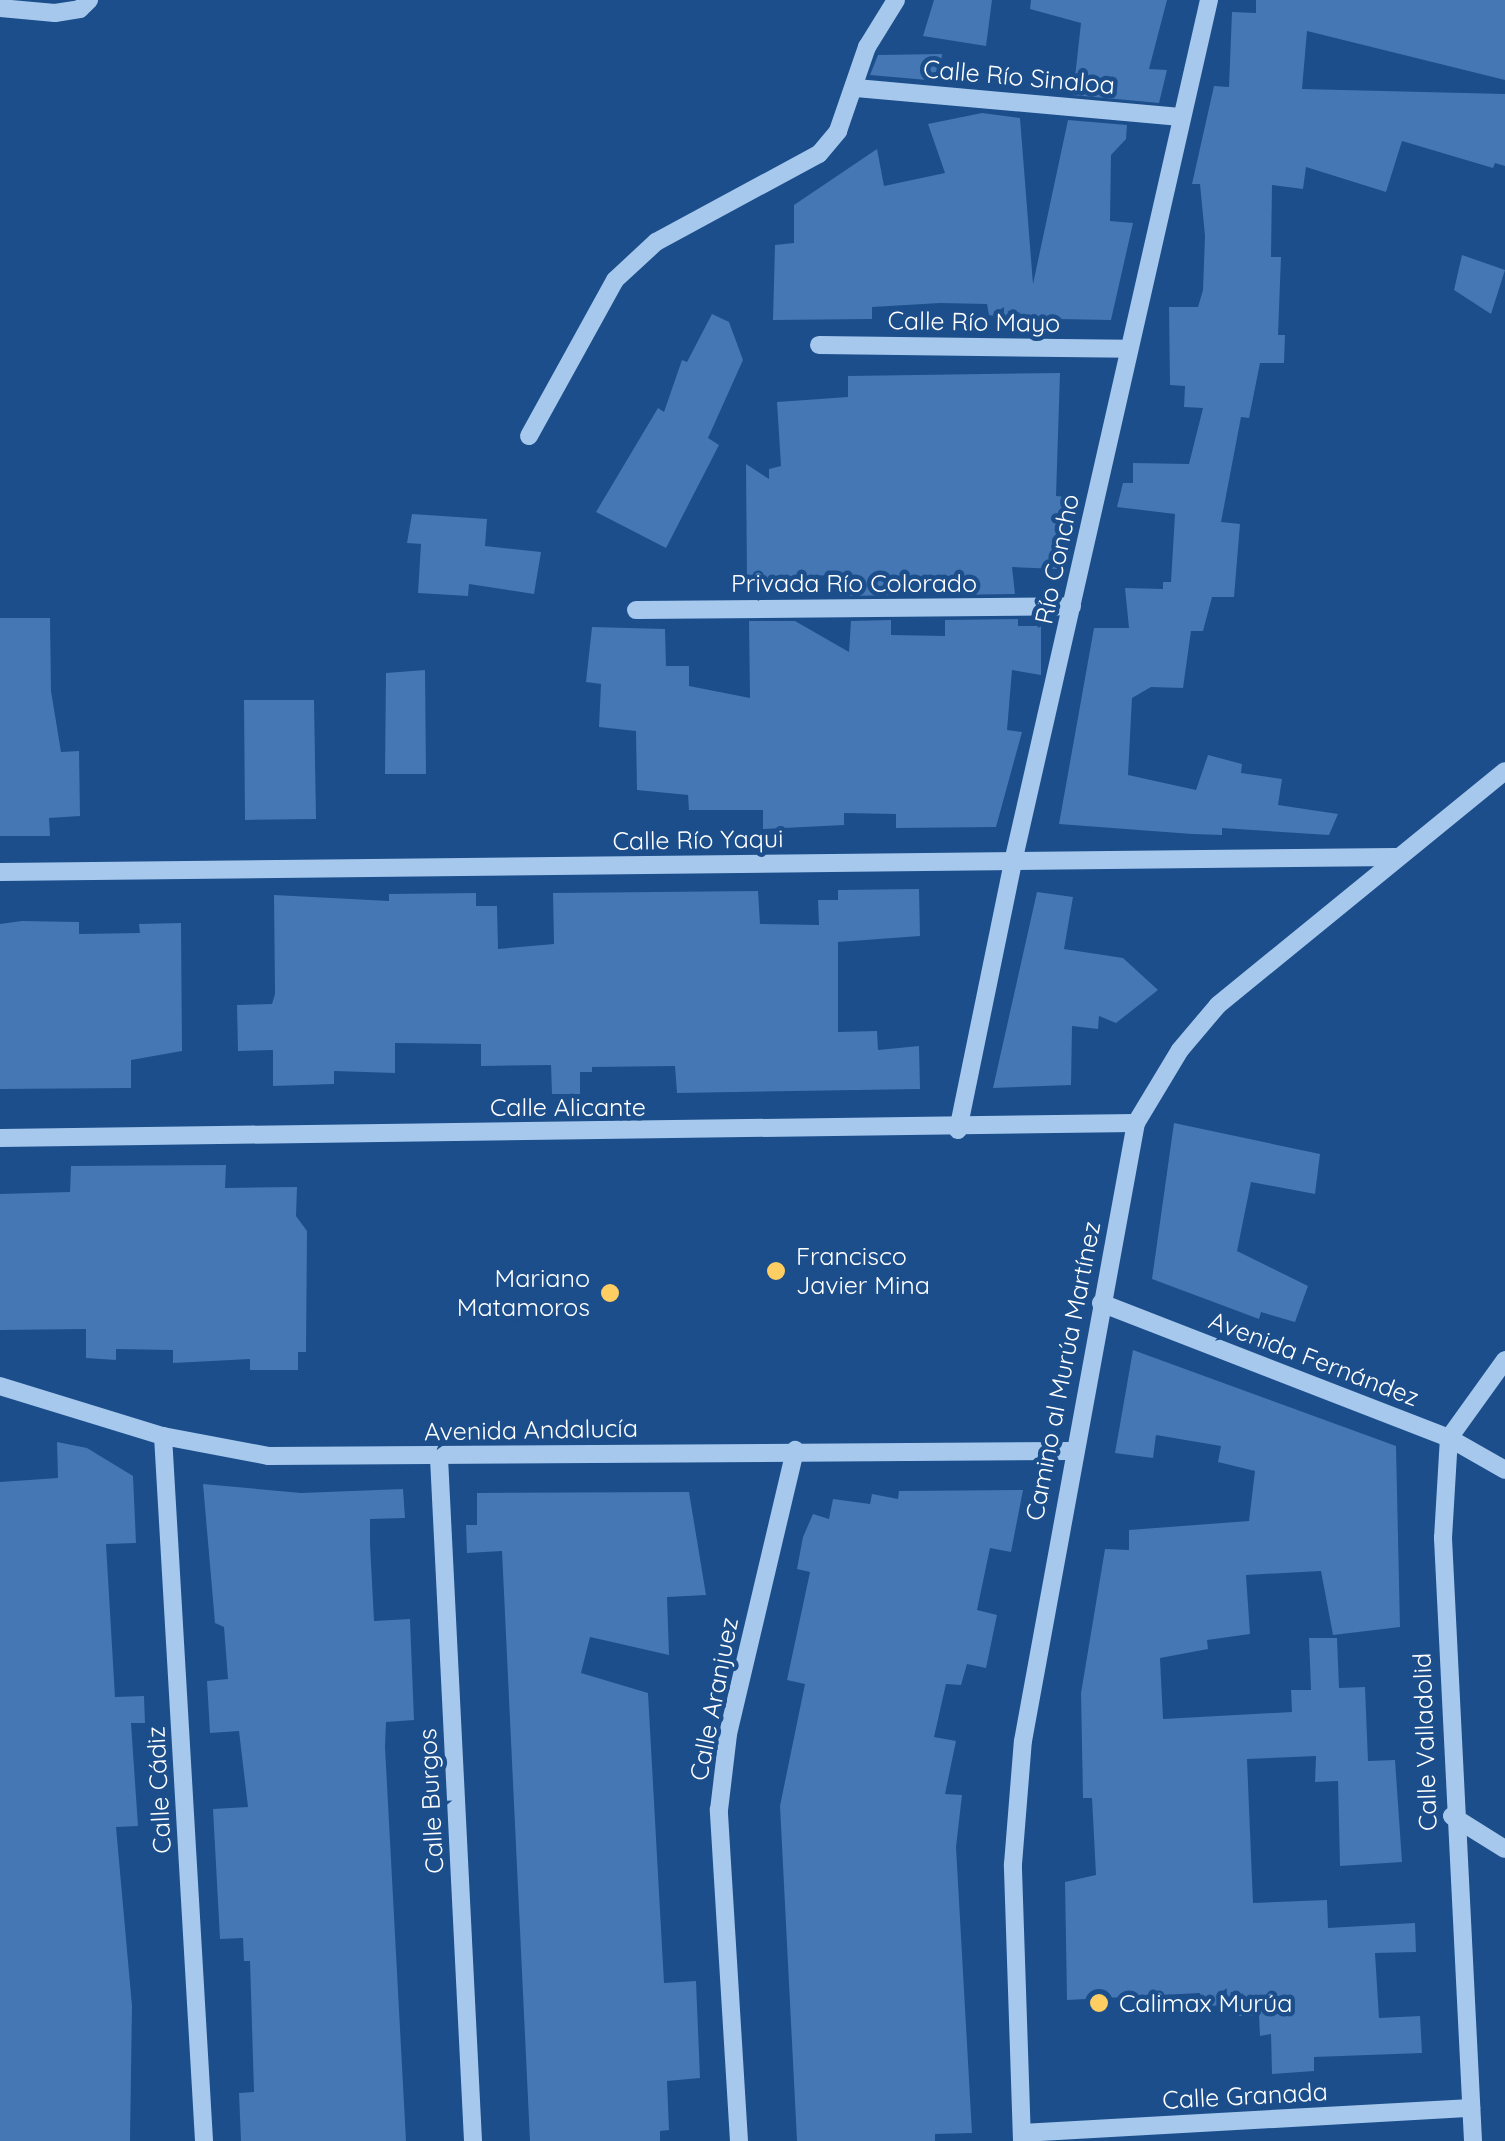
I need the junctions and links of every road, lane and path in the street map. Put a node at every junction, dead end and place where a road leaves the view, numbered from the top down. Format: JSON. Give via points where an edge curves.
{"nodes":[{"id":1,"x":89,"y":0,"type":"edge"},
{"id":2,"x":896,"y":0,"type":"edge"},
{"id":3,"x":1208,"y":0,"type":"edge"},
{"id":4,"x":0,"y":8,"type":"edge"},
{"id":5,"x":856,"y":88,"type":"junction"},
{"id":6,"x":1178,"y":116,"type":"junction"},
{"id":7,"x":819,"y":345,"type":"dead end"},
{"id":8,"x":1128,"y":349,"type":"junction"},
{"id":9,"x":529,"y":436,"type":"dead end"},
{"id":10,"x":1072,"y":606,"type":"junction"},
{"id":11,"x":636,"y":610,"type":"dead end"},
{"id":12,"x":1505,"y":771,"type":"edge"},
{"id":13,"x":1396,"y":857,"type":"junction"},
{"id":14,"x":1012,"y":862,"type":"junction"},
{"id":15,"x":0,"y":872,"type":"edge"},
{"id":16,"x":1136,"y":1123,"type":"junction"},
{"id":17,"x":958,"y":1130,"type":"junction"},
{"id":18,"x":0,"y":1138,"type":"edge"},
{"id":19,"x":1101,"y":1303,"type":"junction"},
{"id":20,"x":1505,"y":1360,"type":"edge"},
{"id":21,"x":0,"y":1386,"type":"edge"},
{"id":22,"x":163,"y":1436,"type":"junction"},
{"id":23,"x":1449,"y":1438,"type":"junction"},
{"id":24,"x":795,"y":1450,"type":"junction"},
{"id":25,"x":1073,"y":1451,"type":"junction"},
{"id":26,"x":439,"y":1458,"type":"junction"},
{"id":27,"x":1505,"y":1470,"type":"edge"},
{"id":28,"x":1452,"y":1816,"type":"junction"},
{"id":29,"x":1505,"y":1849,"type":"edge"},
{"id":30,"x":1471,"y":2108,"type":"junction"},
{"id":31,"x":1022,"y":2137,"type":"edge"},
{"id":32,"x":204,"y":2141,"type":"edge"},
{"id":33,"x":473,"y":2141,"type":"edge"},
{"id":34,"x":739,"y":2141,"type":"edge"},
{"id":35,"x":1473,"y":2141,"type":"edge"}],
"edges":[{"from":1,"to":4,"type":"street","via":[[80,10],[55,14]]},
{"from":2,"to":5,"type":"street","via":[[867,47]]},
{"from":3,"to":6,"type":"street","name":"Río Concho"},
{"from":5,"to":6,"type":"street","name":"Calle Río Sinaloa"},
{"from":5,"to":9,"type":"street","via":[[838,131],[818,154],[656,242],[615,280]]},
{"from":6,"to":8,"type":"street","name":"Río Concho"},
{"from":7,"to":8,"type":"street","name":"Calle Río Mayo"},
{"from":8,"to":10,"type":"street","name":"Río Concho"},
{"from":10,"to":11,"type":"street","name":"Privada Río Colorado"},
{"from":10,"to":14,"type":"street","name":"Río Concho"},
{"from":12,"to":13,"type":"street","name":"Camino al Murúa Martínez"},
{"from":13,"to":14,"type":"street","name":"Calle Río Yaqui"},
{"from":13,"to":16,"type":"street","name":"Camino al Murúa Martínez","via":[[1218,1005],[1180,1050]]},
{"from":14,"to":15,"type":"street","name":"Calle Río Yaqui"},
{"from":14,"to":17,"type":"street","name":"Río Concho"},
{"from":16,"to":17,"type":"street","name":"Calle Alicante"},
{"from":16,"to":19,"type":"street","name":"Camino al Murúa Martínez"},
{"from":17,"to":18,"type":"street","name":"Calle Alicante"},
{"from":19,"to":23,"type":"street","name":"Avenida Fernández"},
{"from":19,"to":25,"type":"street","name":"Camino al Murúa Martínez"},
{"from":20,"to":23,"type":"street"},
{"from":21,"to":22,"type":"street","name":"Avenida Andalucía"},
{"from":22,"to":26,"type":"street","name":"Avenida Andalucía","via":[[270,1456]]},
{"from":22,"to":32,"type":"street","name":"Calle Cádiz"},
{"from":23,"to":27,"type":"street","name":"Avenida Fernández"},
{"from":23,"to":28,"type":"street","name":"Calle Valladolid","via":[[1443,1538]]},
{"from":24,"to":25,"type":"street","name":"Avenida Andalucía"},
{"from":24,"to":26,"type":"street","name":"Avenida Andalucía"},
{"from":24,"to":34,"type":"street","name":"Calle Aranjuez","via":[[728,1734],[719,1810]]},
{"from":25,"to":31,"type":"street","name":"Camino al Murúa Martínez","via":[[1023,1740],[1013,1864]]},
{"from":26,"to":33,"type":"street","name":"Calle Burgos"},
{"from":28,"to":29,"type":"street"},
{"from":28,"to":30,"type":"street","name":"Calle Valladolid"},
{"from":30,"to":31,"type":"street","name":"Calle Granada"},
{"from":30,"to":35,"type":"street","name":"Calle Valladolid"}]}
